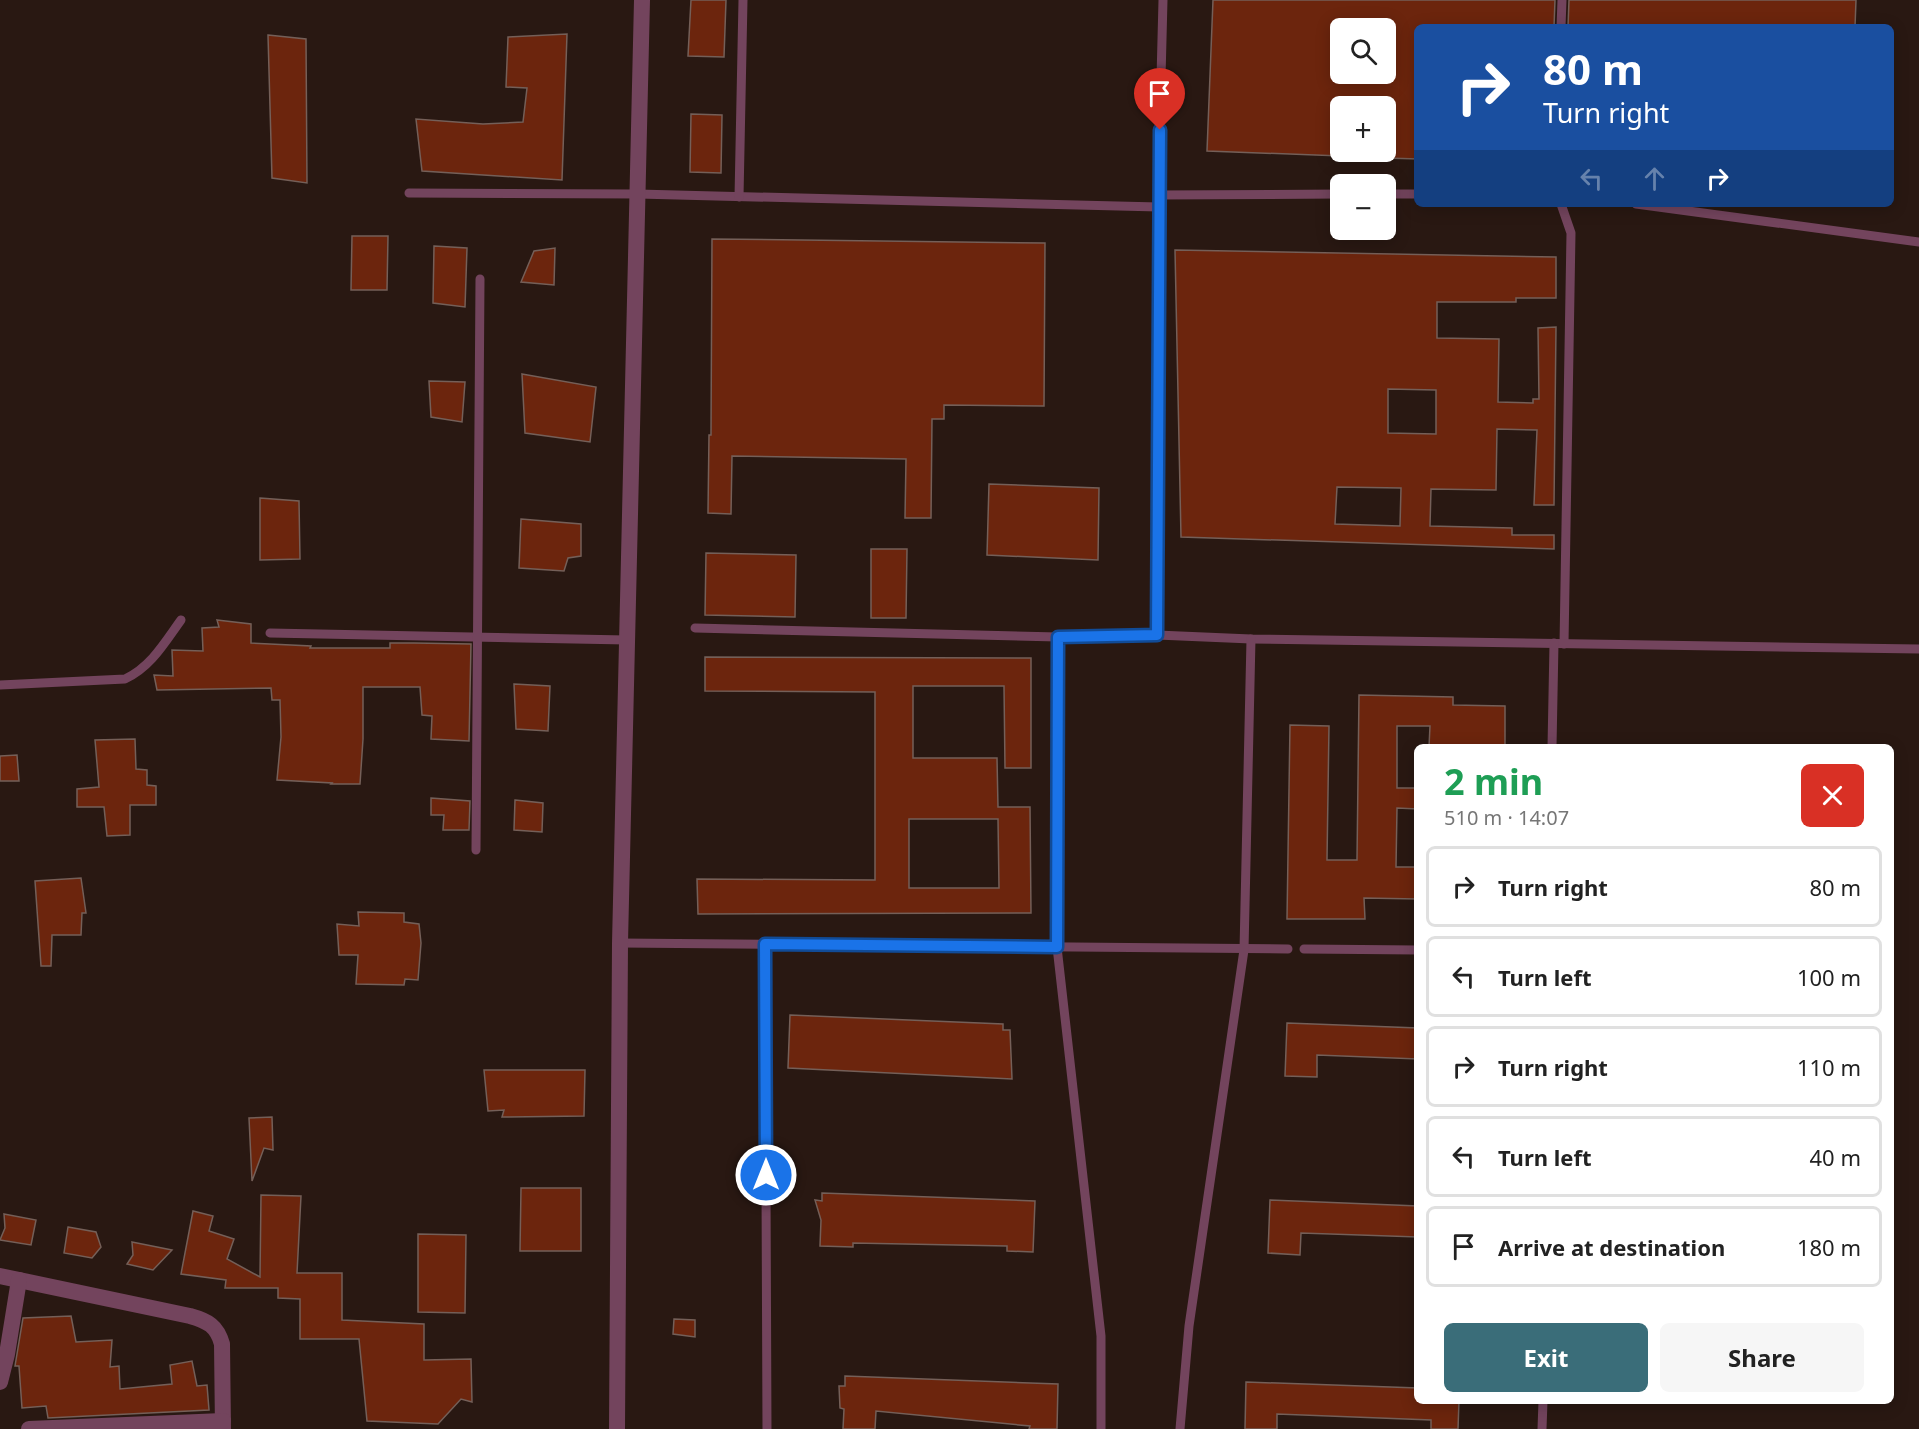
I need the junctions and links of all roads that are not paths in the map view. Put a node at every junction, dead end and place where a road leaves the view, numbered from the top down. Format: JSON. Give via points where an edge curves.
{"nodes":[{"id":1,"x":642,"y":0,"type":"edge"},
{"id":2,"x":743,"y":0,"type":"edge"},
{"id":3,"x":1163,"y":0,"type":"edge"},
{"id":4,"x":1562,"y":0,"type":"edge"},
{"id":5,"x":1561,"y":24,"type":"edge"},
{"id":6,"x":409,"y":193,"type":"dead end"},
{"id":7,"x":638,"y":194,"type":"junction"},
{"id":8,"x":1330,"y":194,"type":"edge"},
{"id":9,"x":1396,"y":194,"type":"edge"},
{"id":10,"x":1414,"y":194,"type":"edge"},
{"id":11,"x":1158,"y":195,"type":"junction"},
{"id":12,"x":739,"y":197,"type":"junction"},
{"id":13,"x":1159,"y":207,"type":"junction"},
{"id":14,"x":1562,"y":207,"type":"edge"},
{"id":15,"x":1658,"y":207,"type":"edge"},
{"id":16,"x":1919,"y":242,"type":"edge"},
{"id":17,"x":480,"y":279,"type":"dead end"},
{"id":18,"x":181,"y":620,"type":"dead end"},
{"id":19,"x":695,"y":628,"type":"dead end"},
{"id":20,"x":270,"y":633,"type":"dead end"},
{"id":21,"x":1157,"y":635,"type":"junction"},
{"id":22,"x":477,"y":637,"type":"junction"},
{"id":23,"x":1058,"y":637,"type":"junction"},
{"id":24,"x":1251,"y":639,"type":"junction"},
{"id":25,"x":627,"y":640,"type":"junction"},
{"id":26,"x":1559,"y":643,"type":"junction"},
{"id":27,"x":1919,"y":649,"type":"edge"},
{"id":28,"x":0,"y":685,"type":"edge"},
{"id":29,"x":1552,"y":744,"type":"edge"},
{"id":30,"x":476,"y":850,"type":"dead end"},
{"id":31,"x":620,"y":943,"type":"junction"},
{"id":32,"x":765,"y":944,"type":"junction"},
{"id":33,"x":1057,"y":947,"type":"junction"},
{"id":34,"x":1288,"y":949,"type":"dead end"},
{"id":35,"x":1304,"y":949,"type":"dead end"},
{"id":36,"x":1244,"y":950,"type":"junction"},
{"id":37,"x":1414,"y":950,"type":"edge"},
{"id":38,"x":0,"y":1276,"type":"edge"},
{"id":39,"x":19,"y":1280,"type":"junction"},
{"id":40,"x":7,"y":1309,"type":"edge"},
{"id":41,"x":0,"y":1382,"type":"edge"},
{"id":42,"x":1543,"y":1404,"type":"edge"},
{"id":43,"x":223,"y":1425,"type":"edge"},
{"id":44,"x":29,"y":1429,"type":"edge"},
{"id":45,"x":617,"y":1429,"type":"edge"},
{"id":46,"x":767,"y":1429,"type":"edge"},
{"id":47,"x":1101,"y":1429,"type":"edge"},
{"id":48,"x":1180,"y":1429,"type":"edge"},
{"id":49,"x":1542,"y":1429,"type":"edge"}],
"edges":[{"from":1,"to":7,"type":"street"},
{"from":2,"to":12,"type":"lane"},
{"from":3,"to":11,"type":"lane"},
{"from":4,"to":5,"type":"lane"},
{"from":6,"to":7,"type":"lane"},
{"from":7,"to":12,"type":"lane"},
{"from":7,"to":25,"type":"street"},
{"from":8,"to":11,"type":"lane"},
{"from":9,"to":10,"type":"lane"},
{"from":11,"to":13,"type":"lane"},
{"from":12,"to":13,"type":"lane"},
{"from":13,"to":21,"type":"lane"},
{"from":14,"to":26,"type":"lane","via":[[1571,233]]},
{"from":15,"to":16,"type":"lane"},
{"from":17,"to":22,"type":"lane"},
{"from":18,"to":28,"type":"lane","via":[[149,662],[138,673],[125,678]]},
{"from":19,"to":23,"type":"lane"},
{"from":20,"to":22,"type":"lane"},
{"from":21,"to":23,"type":"lane"},
{"from":21,"to":24,"type":"lane"},
{"from":22,"to":25,"type":"lane"},
{"from":22,"to":30,"type":"lane"},
{"from":23,"to":33,"type":"lane"},
{"from":24,"to":26,"type":"lane"},
{"from":24,"to":36,"type":"lane"},
{"from":25,"to":31,"type":"street"},
{"from":26,"to":27,"type":"lane"},
{"from":26,"to":29,"type":"lane"},
{"from":31,"to":32,"type":"lane"},
{"from":31,"to":45,"type":"street"},
{"from":32,"to":33,"type":"lane"},
{"from":32,"to":46,"type":"lane"},
{"from":33,"to":36,"type":"lane"},
{"from":33,"to":47,"type":"lane","via":[[1101,1336]]},
{"from":34,"to":36,"type":"lane"},
{"from":35,"to":37,"type":"lane"},
{"from":36,"to":48,"type":"lane","via":[[1189,1326]]},
{"from":38,"to":39,"type":"street"},
{"from":39,"to":40,"type":"street"},
{"from":39,"to":43,"type":"street","via":[[190,1316],[213,1325],[222,1344]]},
{"from":40,"to":41,"type":"street","via":[[7,1354]]},
{"from":42,"to":49,"type":"lane"},
{"from":43,"to":44,"type":"street"}]}
